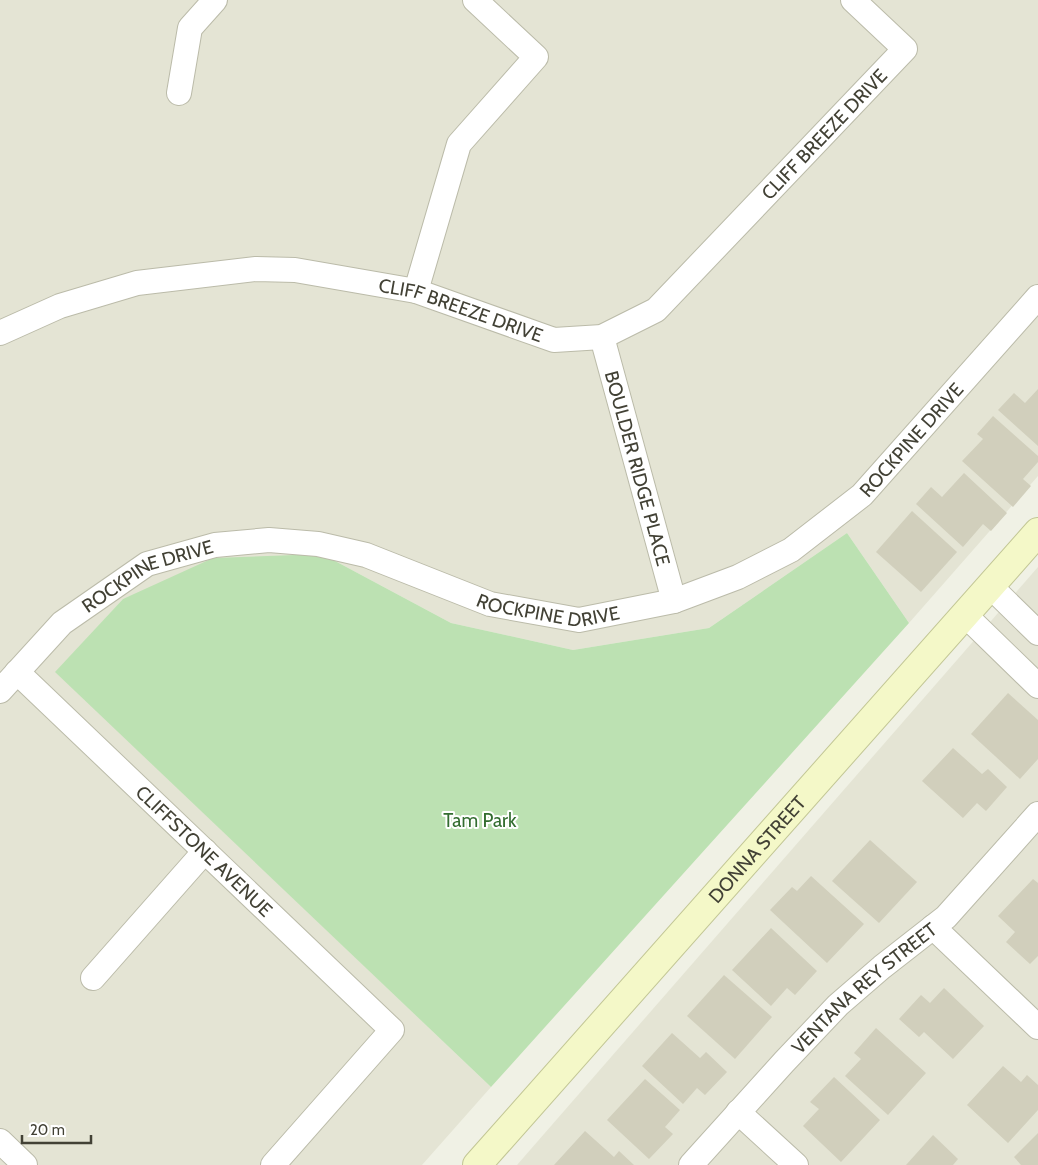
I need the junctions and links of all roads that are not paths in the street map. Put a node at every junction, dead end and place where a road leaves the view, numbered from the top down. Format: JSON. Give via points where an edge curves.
{"nodes":[{"id":1,"x":215,"y":0,"type":"edge"},
{"id":2,"x":475,"y":0,"type":"edge"},
{"id":3,"x":852,"y":0,"type":"edge"},
{"id":4,"x":179,"y":93,"type":"dead end"},
{"id":5,"x":416,"y":291,"type":"junction"},
{"id":6,"x":1038,"y":297,"type":"edge"},
{"id":7,"x":0,"y":334,"type":"edge"},
{"id":8,"x":602,"y":337,"type":"junction"},
{"id":9,"x":1038,"y":532,"type":"edge"},
{"id":10,"x":990,"y":586,"type":"junction"},
{"id":11,"x":674,"y":600,"type":"junction"},
{"id":12,"x":964,"y":614,"type":"junction"},
{"id":13,"x":1038,"y":633,"type":"edge"},
{"id":14,"x":17,"y":672,"type":"junction"},
{"id":15,"x":1038,"y":686,"type":"edge"},
{"id":16,"x":0,"y":691,"type":"edge"},
{"id":17,"x":1038,"y":814,"type":"edge"},
{"id":18,"x":205,"y":851,"type":"junction"},
{"id":19,"x":933,"y":927,"type":"junction"},
{"id":20,"x":93,"y":978,"type":"dead end"},
{"id":21,"x":1038,"y":1027,"type":"edge"},
{"id":22,"x":738,"y":1112,"type":"junction"},
{"id":23,"x":0,"y":1142,"type":"edge"},
{"id":24,"x":25,"y":1165,"type":"edge"},
{"id":25,"x":273,"y":1165,"type":"edge"},
{"id":26,"x":477,"y":1165,"type":"edge"},
{"id":27,"x":691,"y":1165,"type":"edge"},
{"id":28,"x":796,"y":1165,"type":"edge"}],
"edges":[{"from":1,"to":4,"type":"street","via":[[190,28]]},
{"from":2,"to":5,"type":"street","via":[[536,57],[459,144]]},
{"from":3,"to":8,"type":"street","name":"CLIFF BREEZE DRIVE","via":[[905,49],[656,310]]},
{"from":5,"to":7,"type":"street","name":"CLIFF BREEZE DRIVE","via":[[296,270],[256,269],[137,283],[60,306]]},
{"from":5,"to":8,"type":"street","name":"CLIFF BREEZE DRIVE","via":[[554,340]]},
{"from":6,"to":11,"type":"street","name":"ROCKPINE DRIVE","via":[[862,495],[792,550],[738,577]]},
{"from":8,"to":11,"type":"street","name":"BOULDER RIDGE PLACE"},
{"from":9,"to":10,"type":"street","name":"DONNA STREET"},
{"from":10,"to":12,"type":"street","name":"DONNA STREET"},
{"from":10,"to":13,"type":"street"},
{"from":11,"to":14,"type":"street","name":"ROCKPINE DRIVE","via":[[579,620],[490,604],[366,555],[318,544],[269,540],[215,545],[147,564],[62,622]]},
{"from":12,"to":15,"type":"street"},
{"from":12,"to":26,"type":"street","name":"DONNA STREET"},
{"from":14,"to":16,"type":"street","name":"ROCKPINE DRIVE"},
{"from":14,"to":18,"type":"street","name":"CLIFFSTONE AVENUE"},
{"from":17,"to":19,"type":"street","name":"VENTANA REY STREET","via":[[967,896]]},
{"from":18,"to":20,"type":"street"},
{"from":18,"to":25,"type":"street","name":"CLIFFSTONE AVENUE","via":[[392,1030]]},
{"from":19,"to":21,"type":"street"},
{"from":19,"to":22,"type":"street","name":"VENTANA REY STREET","via":[[838,1005]]},
{"from":22,"to":27,"type":"street","name":"VENTANA REY STREET"},
{"from":22,"to":28,"type":"street"},
{"from":23,"to":24,"type":"street"}]}
